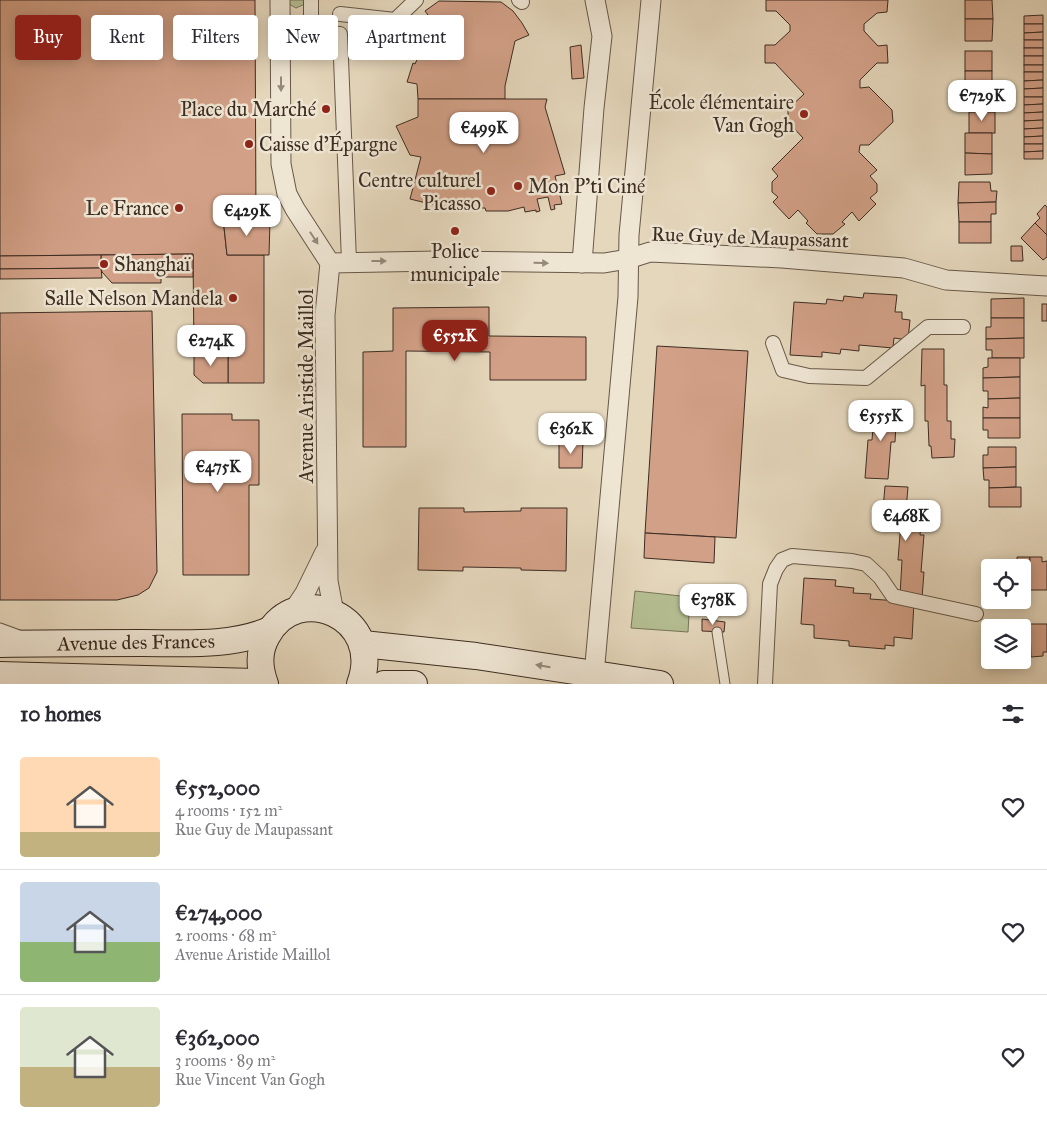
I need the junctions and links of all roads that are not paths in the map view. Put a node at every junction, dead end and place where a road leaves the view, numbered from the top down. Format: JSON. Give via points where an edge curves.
{"nodes":[{"id":1,"x":280,"y":0,"type":"edge"},
{"id":2,"x":311,"y":0,"type":"edge"},
{"id":3,"x":416,"y":0,"type":"edge"},
{"id":4,"x":595,"y":0,"type":"edge"},
{"id":5,"x":650,"y":0,"type":"edge"},
{"id":6,"x":340,"y":7,"type":"edge"},
{"id":7,"x":340,"y":34,"type":"junction"},
{"id":8,"x":628,"y":259,"type":"junction"},
{"id":9,"x":349,"y":261,"type":"junction"},
{"id":10,"x":330,"y":263,"type":"junction"},
{"id":11,"x":582,"y":263,"type":"junction"},
{"id":12,"x":1047,"y":286,"type":"edge"},
{"id":13,"x":963,"y":327,"type":"dead end"},
{"id":14,"x":773,"y":343,"type":"dead end"},
{"id":15,"x":327,"y":546,"type":"junction"},
{"id":16,"x":293,"y":611,"type":"junction"},
{"id":17,"x":334,"y":613,"type":"junction"},
{"id":18,"x":976,"y":614,"type":"dead end"},
{"id":19,"x":0,"y":628,"type":"edge"},
{"id":20,"x":270,"y":630,"type":"junction"},
{"id":21,"x":717,"y":632,"type":"dead end"},
{"id":22,"x":0,"y":644,"type":"edge"},
{"id":23,"x":42,"y":644,"type":"junction"},
{"id":24,"x":362,"y":644,"type":"junction"},
{"id":25,"x":594,"y":674,"type":"junction"},
{"id":26,"x":0,"y":675,"type":"edge"},
{"id":27,"x":264,"y":684,"type":"edge"},
{"id":28,"x":360,"y":684,"type":"edge"},
{"id":29,"x":384,"y":684,"type":"edge"},
{"id":30,"x":414,"y":684,"type":"edge"},
{"id":31,"x":660,"y":684,"type":"edge"},
{"id":32,"x":725,"y":684,"type":"edge"},
{"id":33,"x":765,"y":684,"type":"edge"}],
"edges":[{"from":1,"to":10,"type":"street","name":"Avenue Aristide Maillol","one_way":true,"via":[[283,181],[295,208]]},
{"from":2,"to":7,"type":"street","via":[[311,32]]},
{"from":3,"to":6,"type":"street","via":[[395,20]]},
{"from":4,"to":11,"type":"street","via":[[602,36]]},
{"from":5,"to":8,"type":"street"},
{"from":6,"to":7,"type":"street"},
{"from":7,"to":9,"type":"street"},
{"from":8,"to":11,"type":"street","name":"Rue Guy de Maupassant"},
{"from":8,"to":12,"type":"street","name":"Rue Guy de Maupassant","via":[[650,252],[782,258],[904,268],[946,280]]},
{"from":8,"to":25,"type":"street","via":[[628,297]]},
{"from":9,"to":10,"type":"street","name":"Rue Guy de Maupassant"},
{"from":9,"to":11,"type":"street","name":"Rue Guy de Maupassant","one_way":true},
{"from":10,"to":15,"type":"street","name":"Avenue Aristide Maillol","via":[[325,315]]},
{"from":13,"to":14,"type":"street","via":[[928,327],[866,378],[809,376],[783,370]]},
{"from":15,"to":16,"type":"street","name":"Avenue Aristide Maillol"},
{"from":15,"to":17,"type":"street","name":"Avenue Aristide Maillol","via":[[328,581]]},
{"from":16,"to":17,"type":"main road","via":[[320,609]]},
{"from":16,"to":20,"type":"main road"},
{"from":17,"to":24,"type":"main road","via":[[356,631]]},
{"from":18,"to":33,"type":"street","via":[[892,596],[880,577],[866,564],[792,556],[782,560],[770,584]]},
{"from":19,"to":23,"type":"lane"},
{"from":20,"to":23,"type":"main road","name":"Avenue des Frances","via":[[227,641]]},
{"from":20,"to":27,"type":"main road","via":[[260,657]]},
{"from":21,"to":32,"type":"lane"},
{"from":22,"to":23,"type":"main road","name":"Avenue des Frances"},
{"from":25,"to":24,"type":"main road","one_way":true,"via":[[476,656]]},
{"from":24,"to":28,"type":"main road","via":[[365,658]]},
{"from":25,"to":31,"type":"main road"},
{"from":26,"to":27,"type":"main road","name":"Avenue des Frances"},
{"from":29,"to":30,"type":"main road"}]}
